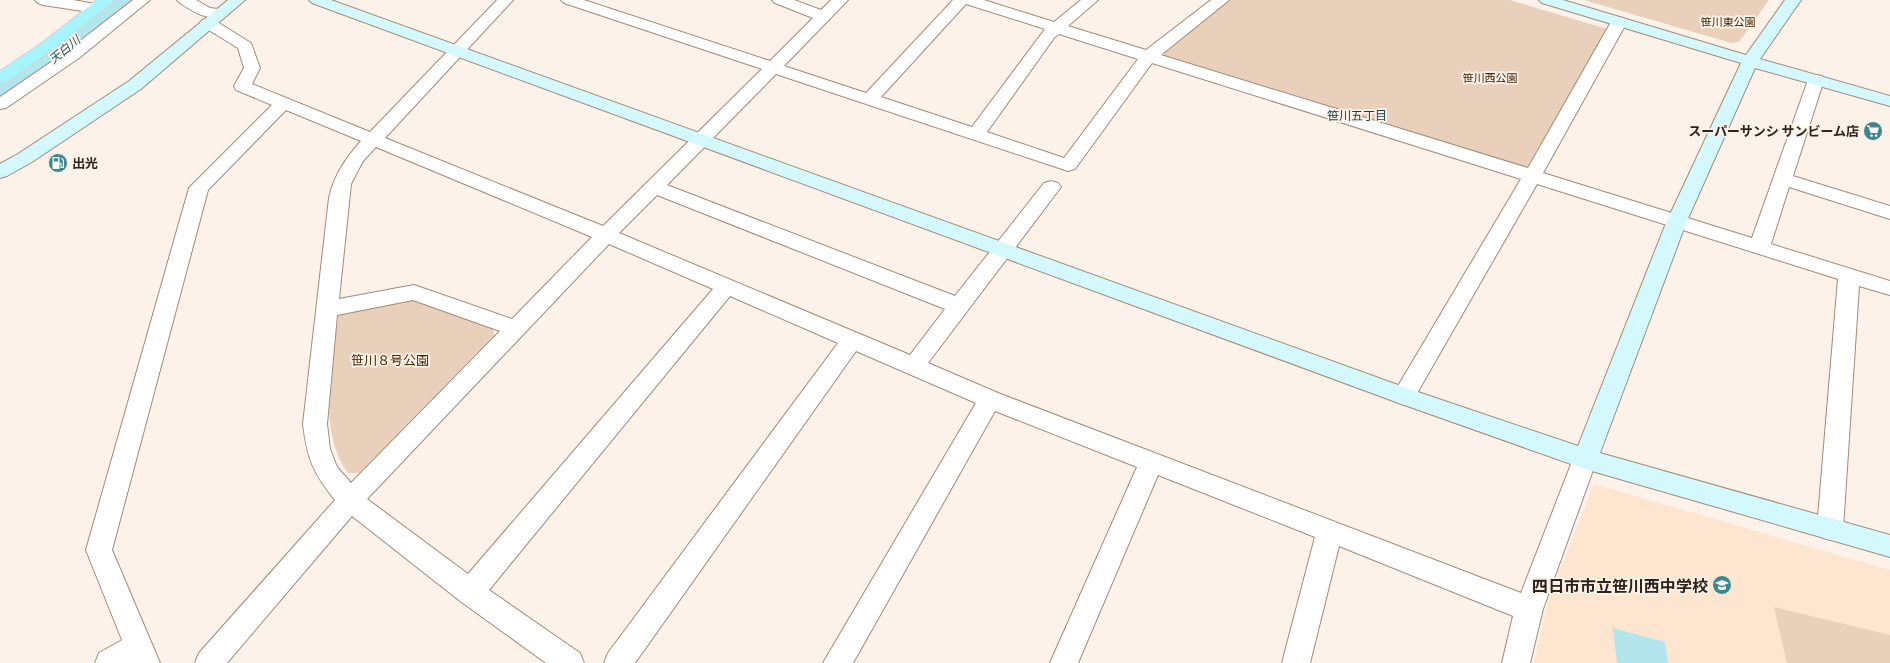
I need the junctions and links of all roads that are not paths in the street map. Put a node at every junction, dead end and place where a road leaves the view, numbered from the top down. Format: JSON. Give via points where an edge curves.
{"nodes":[{"id":1,"x":43,"y":0,"type":"edge"},
{"id":2,"x":142,"y":0,"type":"edge"},
{"id":3,"x":185,"y":0,"type":"edge"},
{"id":4,"x":237,"y":0,"type":"edge"},
{"id":5,"x":317,"y":0,"type":"edge"},
{"id":6,"x":505,"y":0,"type":"edge"},
{"id":7,"x":569,"y":0,"type":"edge"},
{"id":8,"x":780,"y":0,"type":"edge"},
{"id":9,"x":840,"y":0,"type":"edge"},
{"id":10,"x":961,"y":0,"type":"edge"},
{"id":11,"x":968,"y":0,"type":"edge"},
{"id":12,"x":1090,"y":0,"type":"edge"},
{"id":13,"x":1221,"y":0,"type":"edge"},
{"id":14,"x":1547,"y":0,"type":"edge"},
{"id":15,"x":1794,"y":0,"type":"edge"},
{"id":16,"x":102,"y":4,"type":"edge"},
{"id":17,"x":823,"y":16,"type":"junction"},
{"id":18,"x":214,"y":18,"type":"junction"},
{"id":19,"x":1619,"y":22,"type":"junction"},
{"id":20,"x":1054,"y":28,"type":"junction"},
{"id":21,"x":456,"y":52,"type":"junction"},
{"id":22,"x":1148,"y":57,"type":"junction"},
{"id":23,"x":1750,"y":62,"type":"junction"},
{"id":24,"x":772,"y":67,"type":"junction"},
{"id":25,"x":0,"y":78,"type":"edge"},
{"id":26,"x":1816,"y":80,"type":"junction"},
{"id":27,"x":870,"y":99,"type":"junction"},
{"id":28,"x":1890,"y":101,"type":"edge"},
{"id":29,"x":0,"y":104,"type":"edge"},
{"id":30,"x":283,"y":104,"type":"junction"},
{"id":31,"x":976,"y":135,"type":"junction"},
{"id":32,"x":701,"y":139,"type":"junction"},
{"id":33,"x":372,"y":140,"type":"junction"},
{"id":34,"x":0,"y":172,"type":"edge"},
{"id":35,"x":1532,"y":177,"type":"junction"},
{"id":36,"x":1784,"y":179,"type":"junction"},
{"id":37,"x":654,"y":187,"type":"junction"},
{"id":38,"x":1051,"y":187,"type":"dead end"},
{"id":39,"x":1890,"y":213,"type":"edge"},
{"id":40,"x":1676,"y":222,"type":"junction"},
{"id":41,"x":606,"y":235,"type":"junction"},
{"id":42,"x":1759,"y":248,"type":"junction"},
{"id":43,"x":1002,"y":249,"type":"junction"},
{"id":44,"x":1849,"y":276,"type":"junction"},
{"id":45,"x":727,"y":286,"type":"junction"},
{"id":46,"x":1890,"y":288,"type":"edge"},
{"id":47,"x":959,"y":306,"type":"junction"},
{"id":48,"x":327,"y":309,"type":"junction"},
{"id":49,"x":515,"y":328,"type":"junction"},
{"id":50,"x":852,"y":340,"type":"junction"},
{"id":51,"x":914,"y":366,"type":"junction"},
{"id":52,"x":1404,"y":396,"type":"junction"},
{"id":53,"x":990,"y":399,"type":"junction"},
{"id":54,"x":1584,"y":459,"type":"junction"},
{"id":55,"x":1151,"y":463,"type":"junction"},
{"id":56,"x":350,"y":500,"type":"junction"},
{"id":57,"x":1830,"y":529,"type":"junction"},
{"id":58,"x":1330,"y":532,"type":"junction"},
{"id":59,"x":1890,"y":546,"type":"edge"},
{"id":60,"x":470,"y":592,"type":"junction"},
{"id":61,"x":1529,"y":610,"type":"junction"},
{"id":62,"x":142,"y":655,"type":"edge"},
{"id":63,"x":109,"y":663,"type":"edge"},
{"id":64,"x":210,"y":663,"type":"edge"},
{"id":65,"x":570,"y":663,"type":"edge"},
{"id":66,"x":618,"y":663,"type":"edge"},
{"id":67,"x":837,"y":663,"type":"edge"},
{"id":68,"x":1064,"y":663,"type":"edge"},
{"id":69,"x":1296,"y":663,"type":"edge"},
{"id":70,"x":1516,"y":663,"type":"edge"}],
"edges":[{"from":1,"to":16,"type":"street"},
{"from":2,"to":29,"type":"street","via":[[87,46],[43,78]]},
{"from":3,"to":18,"type":"street"},
{"from":4,"to":18,"type":"street"},
{"from":5,"to":21,"type":"street"},
{"from":6,"to":21,"type":"street"},
{"from":7,"to":24,"type":"street"},
{"from":8,"to":17,"type":"street"},
{"from":9,"to":17,"type":"street"},
{"from":10,"to":27,"type":"street"},
{"from":11,"to":20,"type":"street"},
{"from":12,"to":20,"type":"street"},
{"from":13,"to":22,"type":"street"},
{"from":14,"to":19,"type":"street"},
{"from":15,"to":23,"type":"street"},
{"from":16,"to":25,"type":"main road","via":[[48,46]]},
{"from":17,"to":24,"type":"street"},
{"from":18,"to":30,"type":"street","via":[[245,46],[252,68],[242,86]]},
{"from":18,"to":34,"type":"street","via":[[135,85]]},
{"from":19,"to":23,"type":"street"},
{"from":19,"to":35,"type":"street"},
{"from":20,"to":22,"type":"street"},
{"from":20,"to":31,"type":"street"},
{"from":21,"to":32,"type":"street"},
{"from":21,"to":33,"type":"street"},
{"from":22,"to":31,"type":"street","via":[[1068,165]]},
{"from":22,"to":35,"type":"street"},
{"from":23,"to":26,"type":"street"},
{"from":23,"to":40,"type":"street"},
{"from":24,"to":27,"type":"street"},
{"from":24,"to":32,"type":"street"},
{"from":26,"to":28,"type":"street"},
{"from":26,"to":36,"type":"street"},
{"from":27,"to":31,"type":"street"},
{"from":30,"to":33,"type":"street"},
{"from":30,"to":62,"type":"street","via":[[199,188],[99,550]]},
{"from":32,"to":37,"type":"street"},
{"from":32,"to":43,"type":"street"},
{"from":33,"to":41,"type":"street"},
{"from":33,"to":48,"type":"street","via":[[355,159],[342,184]]},
{"from":35,"to":40,"type":"street"},
{"from":35,"to":52,"type":"street"},
{"from":36,"to":39,"type":"street"},
{"from":36,"to":42,"type":"street"},
{"from":37,"to":41,"type":"street"},
{"from":37,"to":47,"type":"street"},
{"from":38,"to":43,"type":"street"},
{"from":40,"to":42,"type":"street"},
{"from":40,"to":54,"type":"street"},
{"from":41,"to":45,"type":"street"},
{"from":41,"to":49,"type":"street"},
{"from":42,"to":44,"type":"street"},
{"from":43,"to":47,"type":"street"},
{"from":43,"to":52,"type":"street"},
{"from":44,"to":46,"type":"street"},
{"from":44,"to":57,"type":"street"},
{"from":45,"to":50,"type":"street"},
{"from":45,"to":60,"type":"street"},
{"from":47,"to":51,"type":"street"},
{"from":48,"to":49,"type":"street","via":[[414,292]]},
{"from":48,"to":56,"type":"street","via":[[314,424],[318,449],[327,472]]},
{"from":49,"to":56,"type":"street"},
{"from":50,"to":51,"type":"street"},
{"from":50,"to":66,"type":"street"},
{"from":51,"to":53,"type":"street"},
{"from":52,"to":54,"type":"street"},
{"from":53,"to":55,"type":"street"},
{"from":53,"to":67,"type":"street"},
{"from":54,"to":57,"type":"street"},
{"from":54,"to":61,"type":"street"},
{"from":55,"to":58,"type":"street"},
{"from":55,"to":68,"type":"street"},
{"from":56,"to":60,"type":"street"},
{"from":56,"to":64,"type":"street"},
{"from":57,"to":59,"type":"street"},
{"from":58,"to":61,"type":"street"},
{"from":58,"to":69,"type":"street"},
{"from":60,"to":65,"type":"street"},
{"from":61,"to":70,"type":"street"},
{"from":62,"to":63,"type":"street"}]}
